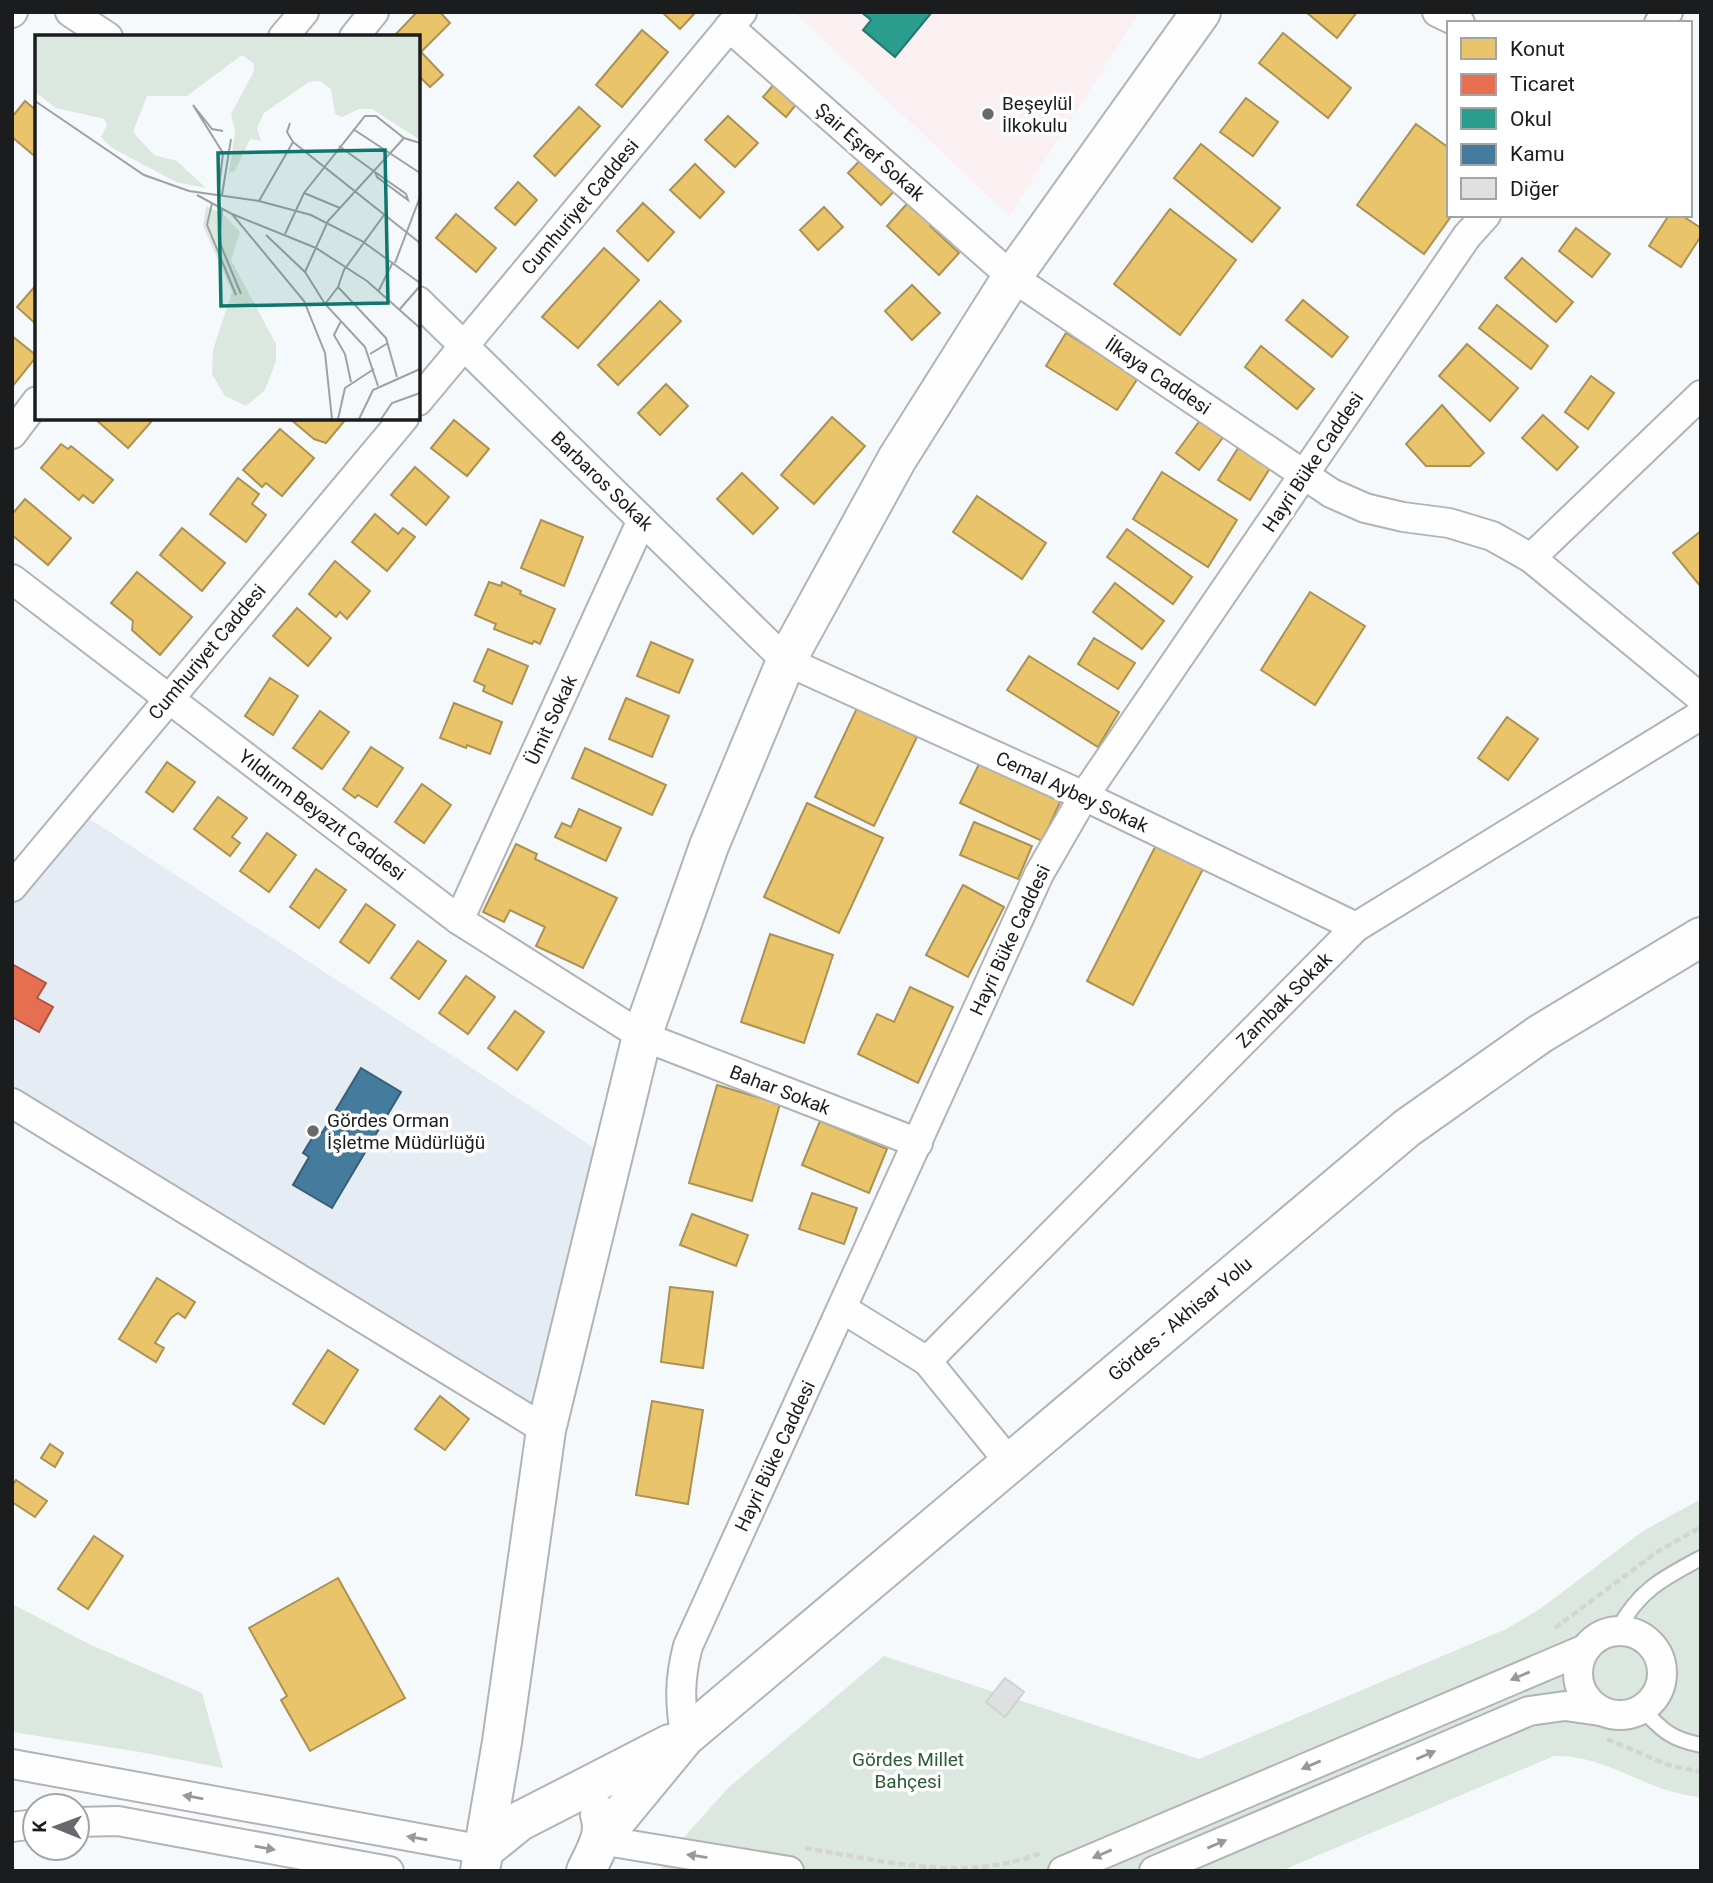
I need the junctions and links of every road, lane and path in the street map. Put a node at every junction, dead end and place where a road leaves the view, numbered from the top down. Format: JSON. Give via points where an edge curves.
{"nodes":[{"id":1,"x":70,"y":12,"type":"edge"},
{"id":2,"x":304,"y":12,"type":"edge"},
{"id":3,"x":374,"y":12,"type":"edge"},
{"id":4,"x":1201,"y":12,"type":"edge"},
{"id":5,"x":1437,"y":12,"type":"edge"},
{"id":6,"x":735,"y":20,"type":"edge"},
{"id":7,"x":1456,"y":21,"type":"edge"},
{"id":8,"x":105,"y":35,"type":"edge"},
{"id":9,"x":285,"y":35,"type":"edge"},
{"id":10,"x":356,"y":35,"type":"edge"},
{"id":11,"x":1484,"y":217,"type":"edge"},
{"id":12,"x":1012,"y":277,"type":"junction"},
{"id":13,"x":420,"y":302,"type":"edge"},
{"id":14,"x":464,"y":347,"type":"junction"},
{"id":15,"x":1701,"y":395,"type":"edge"},
{"id":16,"x":420,"y":399,"type":"edge"},
{"id":17,"x":35,"y":404,"type":"edge"},
{"id":18,"x":402,"y":420,"type":"edge"},
{"id":19,"x":12,"y":434,"type":"edge"},
{"id":20,"x":1304,"y":474,"type":"junction"},
{"id":21,"x":642,"y":520,"type":"junction"},
{"id":22,"x":1531,"y":558,"type":"junction"},
{"id":23,"x":12,"y":579,"type":"edge"},
{"id":24,"x":786,"y":661,"type":"junction"},
{"id":25,"x":1701,"y":698,"type":"edge"},
{"id":26,"x":168,"y":699,"type":"junction"},
{"id":27,"x":1701,"y":715,"type":"edge"},
{"id":28,"x":1084,"y":796,"type":"junction"},
{"id":29,"x":12,"y":887,"type":"edge"},
{"id":30,"x":459,"y":919,"type":"junction"},
{"id":31,"x":1356,"y":927,"type":"junction"},
{"id":32,"x":1701,"y":937,"type":"edge"},
{"id":33,"x":642,"y":1036,"type":"junction"},
{"id":34,"x":12,"y":1103,"type":"edge"},
{"id":35,"x":918,"y":1143,"type":"junction"},
{"id":36,"x":843,"y":1309,"type":"junction"},
{"id":37,"x":927,"y":1361,"type":"junction"},
{"id":38,"x":546,"y":1430,"type":"junction"},
{"id":39,"x":1010,"y":1463,"type":"junction"},
{"id":40,"x":1701,"y":1527,"type":"edge"},
{"id":41,"x":1701,"y":1558,"type":"edge"},
{"id":42,"x":1554,"y":1630,"type":"dead end"},
{"id":43,"x":1618,"y":1630,"type":"junction"},
{"id":44,"x":1583,"y":1650,"type":"junction"},
{"id":45,"x":1642,"y":1709,"type":"junction"},
{"id":46,"x":1603,"y":1725,"type":"junction"},
{"id":47,"x":685,"y":1737,"type":"junction"},
{"id":48,"x":502,"y":1742,"type":"junction"},
{"id":49,"x":1701,"y":1745,"type":"edge"},
{"id":50,"x":12,"y":1764,"type":"edge"},
{"id":51,"x":1701,"y":1772,"type":"edge"},
{"id":52,"x":558,"y":1803,"type":"junction"},
{"id":53,"x":91,"y":1822,"type":"edge"},
{"id":54,"x":593,"y":1856,"type":"edge"},
{"id":55,"x":792,"y":1859,"type":"edge"},
{"id":56,"x":482,"y":1860,"type":"edge"},
{"id":57,"x":1055,"y":1860,"type":"edge"},
{"id":58,"x":389,"y":1871,"type":"edge"},
{"id":59,"x":1154,"y":1871,"type":"edge"}],
"edges":[{"from":1,"to":8,"type":"street"},
{"from":2,"to":9,"type":"street"},
{"from":3,"to":10,"type":"street"},
{"from":4,"to":12,"type":"main road"},
{"from":5,"to":7,"type":"street"},
{"from":6,"to":12,"type":"street","name":"Şair Eşref Sokak"},
{"from":6,"to":14,"type":"street","name":"Cumhuriyet Caddesi"},
{"from":11,"to":20,"type":"street","name":"Hayri Büke Caddesi"},
{"from":12,"to":20,"type":"street","name":"İlkaya Caddesi"},
{"from":12,"to":24,"type":"main road","via":[[897,459]]},
{"from":13,"to":14,"type":"street","name":"Barbaros Sokak"},
{"from":14,"to":16,"type":"street","name":"Cumhuriyet Caddesi"},
{"from":14,"to":21,"type":"street","name":"Barbaros Sokak"},
{"from":15,"to":22,"type":"street"},
{"from":17,"to":19,"type":"street"},
{"from":18,"to":26,"type":"street","name":"Cumhuriyet Caddesi"},
{"from":20,"to":22,"type":"street","name":"İlkaya Caddesi","via":[[1365,509],[1449,523],[1492,536]]},
{"from":20,"to":28,"type":"street","name":"Hayri Büke Caddesi"},
{"from":21,"to":24,"type":"street","name":"Barbaros Sokak"},
{"from":21,"to":30,"type":"street","name":"Ümit Sokak"},
{"from":22,"to":25,"type":"street","name":"İlkaya Caddesi"},
{"from":23,"to":26,"type":"street","name":"Yıldırım Beyazıt Caddesi"},
{"from":24,"to":28,"type":"street","name":"Cemal Aybey Sokak"},
{"from":24,"to":33,"type":"main road","via":[[709,846]]},
{"from":26,"to":29,"type":"street","name":"Cumhuriyet Caddesi"},
{"from":26,"to":30,"type":"street","name":"Yıldırım Beyazıt Caddesi"},
{"from":27,"to":31,"type":"street","name":"Zambak Sokak"},
{"from":28,"to":31,"type":"street","name":"Cemal Aybey Sokak"},
{"from":28,"to":35,"type":"street","name":"Hayri Büke Caddesi","via":[[1039,874]]},
{"from":30,"to":33,"type":"street","name":"Yıldırım Beyazıt Caddesi"},
{"from":31,"to":37,"type":"street","name":"Zambak Sokak"},
{"from":32,"to":39,"type":"main road","name":"Gördes - Akhisar Yolu","via":[[1540,1034],[1407,1128]]},
{"from":33,"to":35,"type":"street","name":"Bahar Sokak"},
{"from":33,"to":38,"type":"main road"},
{"from":34,"to":38,"type":"street"},
{"from":35,"to":36,"type":"street","name":"Hayri Büke Caddesi"},
{"from":36,"to":37,"type":"street"},
{"from":36,"to":47,"type":"street","name":"Hayri Büke Caddesi","via":[[688,1646],[680,1705]]},
{"from":37,"to":39,"type":"street"},
{"from":38,"to":48,"type":"main road"},
{"from":39,"to":47,"type":"main road","name":"Gördes - Akhisar Yolu"},
{"from":40,"to":42,"type":"path","via":[[1657,1552]]},
{"from":41,"to":43,"type":"lane","via":[[1638,1598]]},
{"from":43,"to":44,"type":"street","via":[[1604,1633]]},
{"from":43,"to":45,"type":"street","via":[[1643,1637],[1660,1659],[1660,1687]]},
{"from":44,"to":46,"type":"street","via":[[1577,1677]]},
{"from":44,"to":57,"type":"street","one_way":true},
{"from":45,"to":46,"type":"street","via":[[1614,1715]]},
{"from":45,"to":49,"type":"lane","via":[[1678,1740]]},
{"from":46,"to":51,"type":"path","via":[[1668,1765]]},
{"from":59,"to":46,"type":"street","one_way":true,"via":[[1529,1711],[1565,1706]]},
{"from":47,"to":52,"type":"main road","name":"Gördes - Akhisar Yolu"},
{"from":47,"to":54,"type":"main road","name":"Gördes - Akhisar Yolu"},
{"from":48,"to":52,"type":"main road","name":"Gördes - Akhisar Yolu","via":[[504,1769],[514,1791],[535,1802]]},
{"from":48,"to":56,"type":"main road"},
{"from":56,"to":50,"type":"street","one_way":true},
{"from":52,"to":54,"type":"main road","name":"Gördes - Akhisar Yolu","via":[[575,1801],[598,1811],[601,1820]]},
{"from":52,"to":56,"type":"main road","name":"Gördes - Akhisar Yolu","via":[[520,1821]]},
{"from":53,"to":58,"type":"street","one_way":true,"via":[[118,1821]]},
{"from":55,"to":54,"type":"street","one_way":true},
{"from":55,"to":57,"type":"path","via":[[958,1871]]}]}
